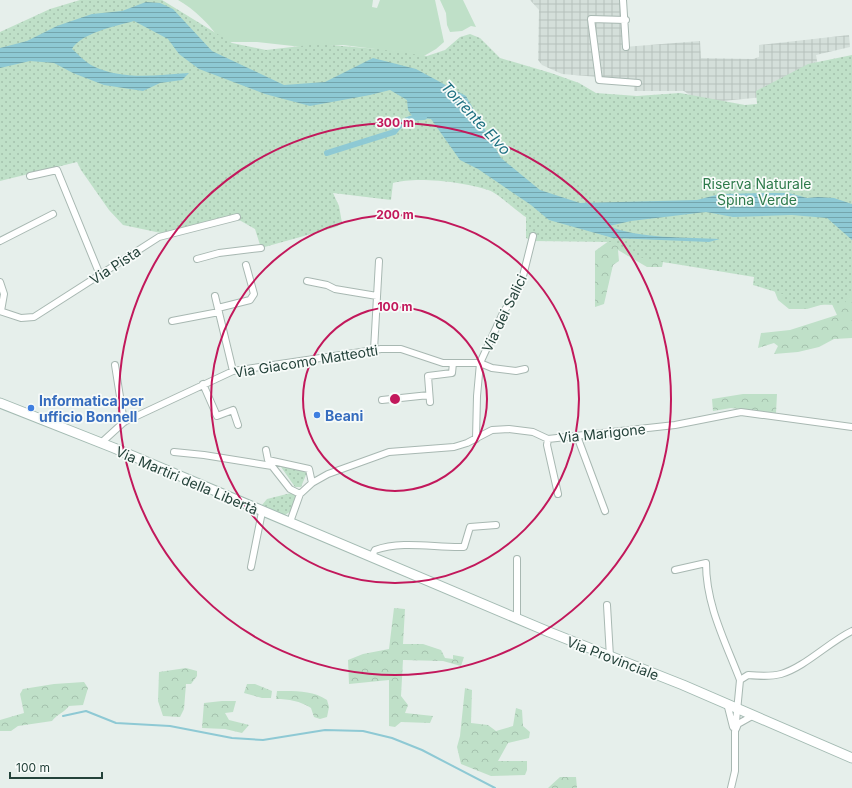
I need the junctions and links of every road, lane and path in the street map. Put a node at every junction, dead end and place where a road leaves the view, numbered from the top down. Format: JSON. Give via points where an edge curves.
{"nodes":[{"id":1,"x":623,"y":0,"type":"edge"},
{"id":2,"x":626,"y":20,"type":"junction"},
{"id":3,"x":626,"y":47,"type":"dead end"},
{"id":4,"x":638,"y":83,"type":"dead end"},
{"id":5,"x":30,"y":176,"type":"dead end"},
{"id":6,"x":53,"y":214,"type":"dead end"},
{"id":7,"x":237,"y":218,"type":"dead end"},
{"id":8,"x":533,"y":236,"type":"dead end"},
{"id":9,"x":0,"y":240,"type":"edge"},
{"id":10,"x":261,"y":248,"type":"dead end"},
{"id":11,"x":197,"y":259,"type":"dead end"},
{"id":12,"x":379,"y":261,"type":"dead end"},
{"id":13,"x":246,"y":265,"type":"dead end"},
{"id":14,"x":100,"y":275,"type":"junction"},
{"id":15,"x":307,"y":281,"type":"dead end"},
{"id":16,"x":0,"y":282,"type":"edge"},
{"id":17,"x":215,"y":296,"type":"dead end"},
{"id":18,"x":377,"y":296,"type":"junction"},
{"id":19,"x":218,"y":310,"type":"junction"},
{"id":20,"x":0,"y":311,"type":"edge"},
{"id":21,"x":172,"y":321,"type":"dead end"},
{"id":22,"x":374,"y":350,"type":"junction"},
{"id":23,"x":453,"y":363,"type":"junction"},
{"id":24,"x":480,"y":363,"type":"junction"},
{"id":25,"x":115,"y":365,"type":"dead end"},
{"id":26,"x":525,"y":369,"type":"dead end"},
{"id":27,"x":233,"y":371,"type":"junction"},
{"id":28,"x":203,"y":384,"type":"junction"},
{"id":29,"x":429,"y":395,"type":"junction"},
{"id":30,"x":382,"y":400,"type":"dead end"},
{"id":31,"x":430,"y":402,"type":"dead end"},
{"id":32,"x":0,"y":403,"type":"edge"},
{"id":33,"x":124,"y":422,"type":"junction"},
{"id":34,"x":238,"y":425,"type":"dead end"},
{"id":35,"x":852,"y":427,"type":"edge"},
{"id":36,"x":577,"y":436,"type":"junction"},
{"id":37,"x":476,"y":439,"type":"junction"},
{"id":38,"x":548,"y":439,"type":"junction"},
{"id":39,"x":101,"y":443,"type":"junction"},
{"id":40,"x":266,"y":450,"type":"dead end"},
{"id":41,"x":174,"y":452,"type":"dead end"},
{"id":42,"x":312,"y":482,"type":"junction"},
{"id":43,"x":300,"y":494,"type":"junction"},
{"id":44,"x":558,"y":494,"type":"dead end"},
{"id":45,"x":605,"y":511,"type":"dead end"},
{"id":46,"x":262,"y":512,"type":"junction"},
{"id":47,"x":290,"y":522,"type":"junction"},
{"id":48,"x":496,"y":525,"type":"dead end"},
{"id":49,"x":373,"y":557,"type":"junction"},
{"id":50,"x":517,"y":559,"type":"dead end"},
{"id":51,"x":251,"y":567,"type":"dead end"},
{"id":52,"x":675,"y":570,"type":"dead end"},
{"id":53,"x":607,"y":605,"type":"dead end"},
{"id":54,"x":517,"y":618,"type":"junction"},
{"id":55,"x":852,"y":631,"type":"edge"},
{"id":56,"x":610,"y":657,"type":"junction"},
{"id":57,"x":740,"y":680,"type":"junction"},
{"id":58,"x":727,"y":703,"type":"junction"},
{"id":59,"x":737,"y":707,"type":"junction"},
{"id":60,"x":754,"y":715,"type":"junction"},
{"id":61,"x":735,"y":732,"type":"junction"},
{"id":62,"x":852,"y":758,"type":"edge"},
{"id":63,"x":731,"y":788,"type":"edge"}],
"edges":[{"from":1,"to":2,"type":"street"},
{"from":2,"to":3,"type":"street"},
{"from":2,"to":4,"type":"street","via":[[591,19],[599,80]]},
{"from":5,"to":14,"type":"street","via":[[57,170]]},
{"from":6,"to":9,"type":"street"},
{"from":7,"to":14,"type":"street","name":"Via Pista","via":[[166,234]]},
{"from":8,"to":24,"type":"street","name":"Via dei Salici","via":[[522,284],[503,313]]},
{"from":10,"to":11,"type":"street","via":[[219,253]]},
{"from":12,"to":18,"type":"street"},
{"from":13,"to":19,"type":"street","via":[[254,298]]},
{"from":14,"to":20,"type":"street","name":"Via Pista","via":[[34,317],[21,318]]},
{"from":15,"to":18,"type":"street"},
{"from":16,"to":20,"type":"street","via":[[4,294]]},
{"from":17,"to":19,"type":"street"},
{"from":18,"to":22,"type":"street"},
{"from":19,"to":21,"type":"street"},
{"from":19,"to":27,"type":"street"},
{"from":22,"to":23,"type":"street","name":"Via Giacomo Matteotti","via":[[401,349],[443,363]]},
{"from":22,"to":27,"type":"street","name":"Via Giacomo Matteotti"},
{"from":23,"to":24,"type":"street","name":"Via Giacomo Matteotti"},
{"from":23,"to":29,"type":"street","via":[[452,373],[428,376]]},
{"from":24,"to":26,"type":"street","name":"Via Giacomo Matteotti","via":[[510,371]]},
{"from":24,"to":37,"type":"street","name":"Via dei Salici"},
{"from":25,"to":33,"type":"street"},
{"from":27,"to":28,"type":"street","name":"Via Giacomo Matteotti"},
{"from":28,"to":33,"type":"street","name":"Via Giacomo Matteotti"},
{"from":28,"to":34,"type":"street","via":[[217,416],[233,410]]},
{"from":29,"to":30,"type":"street"},
{"from":29,"to":31,"type":"street"},
{"from":32,"to":39,"type":"main road","name":"Via Martiri della Libertà"},
{"from":33,"to":39,"type":"street","name":"Via Giacomo Matteotti"},
{"from":35,"to":36,"type":"street","name":"Via Marigone","via":[[741,412],[675,425]]},
{"from":36,"to":38,"type":"street","name":"Via Marigone"},
{"from":36,"to":45,"type":"street"},
{"from":37,"to":38,"type":"street","name":"Via Marigone","via":[[492,430],[509,429],[533,432]]},
{"from":37,"to":42,"type":"street","name":"Via Marigone","via":[[454,447],[389,452]]},
{"from":38,"to":44,"type":"street","via":[[547,445]]},
{"from":39,"to":46,"type":"main road","name":"Via Martiri della Libertà"},
{"from":40,"to":42,"type":"street","via":[[268,460],[309,469]]},
{"from":41,"to":43,"type":"street","via":[[204,454],[272,466],[290,489]]},
{"from":42,"to":43,"type":"street","name":"Via Marigone"},
{"from":43,"to":47,"type":"street","name":"Via Marigone"},
{"from":46,"to":47,"type":"main road","name":"Via Martiri della Libertà"},
{"from":46,"to":51,"type":"street"},
{"from":47,"to":49,"type":"main road","name":"Via Martiri della Libertà"},
{"from":48,"to":49,"type":"street","via":[[470,526],[464,547],[391,546],[375,550]]},
{"from":49,"to":54,"type":"main road","name":"Via Provinciale"},
{"from":50,"to":54,"type":"street"},
{"from":52,"to":57,"type":"street","via":[[706,563],[710,602]]},
{"from":53,"to":56,"type":"street"},
{"from":54,"to":56,"type":"main road","name":"Via Provinciale"},
{"from":55,"to":57,"type":"street","via":[[782,674],[748,674]]},
{"from":56,"to":58,"type":"main road","name":"Via Provinciale"},
{"from":57,"to":59,"type":"street"},
{"from":58,"to":59,"type":"main road","name":"Via Provinciale"},
{"from":58,"to":61,"type":"street"},
{"from":59,"to":60,"type":"main road","name":"Via Provinciale"},
{"from":59,"to":61,"type":"street"},
{"from":60,"to":61,"type":"street","via":[[738,724]]},
{"from":60,"to":62,"type":"main road","name":"Via Provinciale"},
{"from":61,"to":63,"type":"street","via":[[735,772]]}]}
